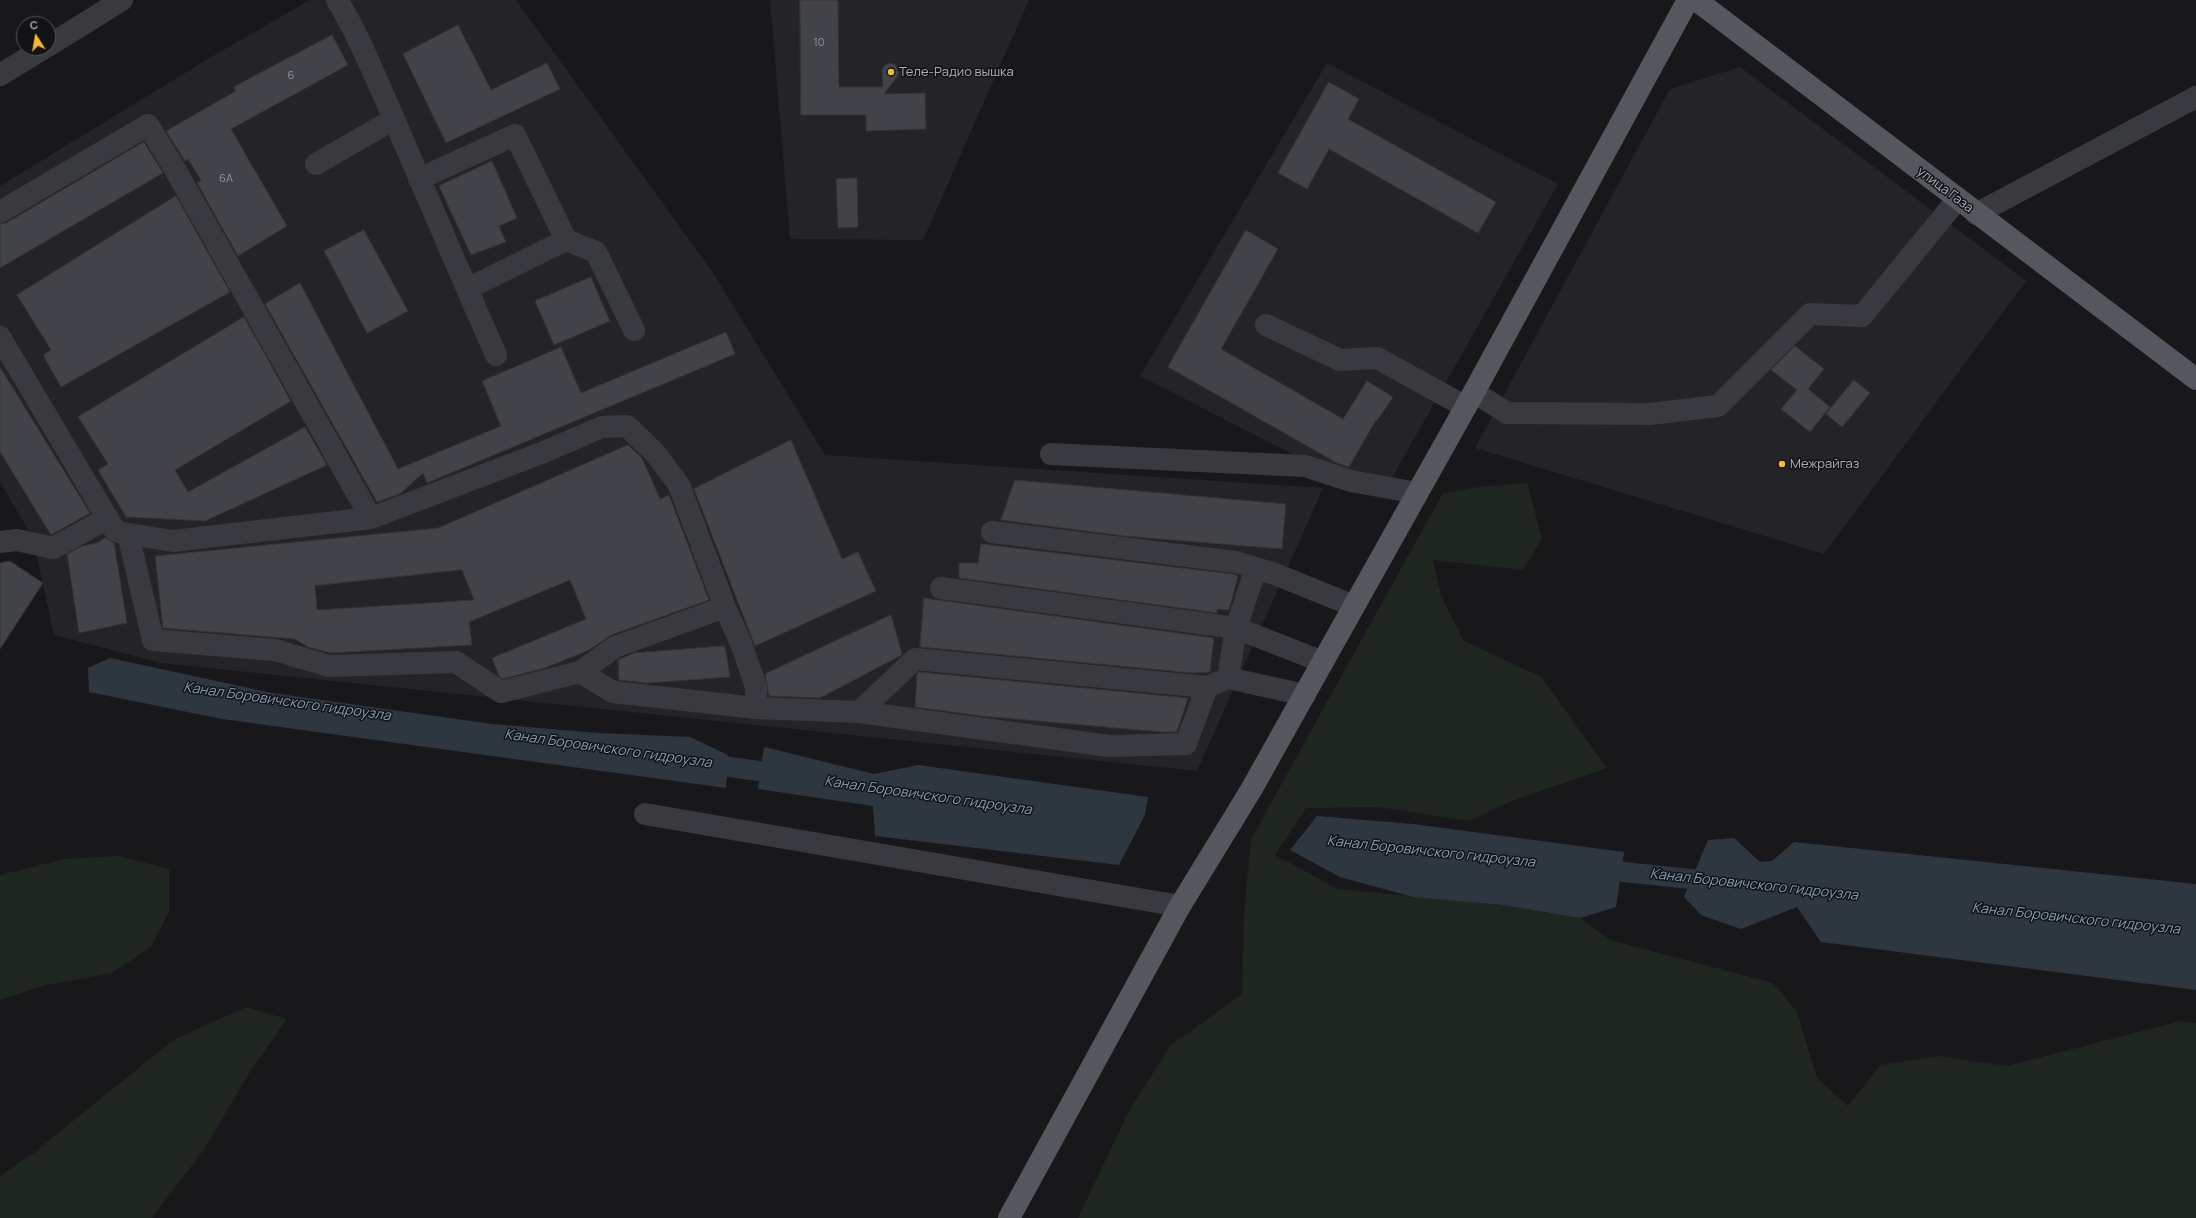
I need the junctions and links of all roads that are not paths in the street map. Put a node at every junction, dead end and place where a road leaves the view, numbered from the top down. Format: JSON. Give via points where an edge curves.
{"nodes":[{"id":1,"x":122,"y":0,"type":"edge"},
{"id":2,"x":337,"y":0,"type":"edge"},
{"id":3,"x":1688,"y":0,"type":"edge"},
{"id":4,"x":1696,"y":0,"type":"edge"},
{"id":5,"x":56,"y":41,"type":"edge"},
{"id":6,"x":31,"y":56,"type":"edge"},
{"id":7,"x":0,"y":75,"type":"edge"},
{"id":8,"x":2196,"y":97,"type":"edge"},
{"id":9,"x":394,"y":119,"type":"junction"},
{"id":10,"x":316,"y":164,"type":"dead end"},
{"id":11,"x":419,"y":178,"type":"junction"},
{"id":12,"x":1958,"y":200,"type":"junction"},
{"id":13,"x":0,"y":212,"type":"edge"},
{"id":14,"x":1976,"y":214,"type":"junction"},
{"id":15,"x":566,"y":240,"type":"junction"},
{"id":16,"x":467,"y":289,"type":"junction"},
{"id":17,"x":1266,"y":325,"type":"dead end"},
{"id":18,"x":634,"y":330,"type":"dead end"},
{"id":19,"x":0,"y":337,"type":"edge"},
{"id":20,"x":496,"y":355,"type":"dead end"},
{"id":21,"x":2196,"y":379,"type":"edge"},
{"id":22,"x":1470,"y":399,"type":"junction"},
{"id":23,"x":1051,"y":454,"type":"dead end"},
{"id":24,"x":1417,"y":493,"type":"junction"},
{"id":25,"x":108,"y":518,"type":"junction"},
{"id":26,"x":371,"y":518,"type":"junction"},
{"id":27,"x":992,"y":532,"type":"dead end"},
{"id":28,"x":128,"y":534,"type":"junction"},
{"id":29,"x":0,"y":542,"type":"edge"},
{"id":30,"x":1256,"y":568,"type":"junction"},
{"id":31,"x":941,"y":588,"type":"dead end"},
{"id":32,"x":1354,"y":606,"type":"junction"},
{"id":33,"x":725,"y":607,"type":"junction"},
{"id":34,"x":1236,"y":628,"type":"junction"},
{"id":35,"x":1323,"y":662,"type":"junction"},
{"id":36,"x":580,"y":672,"type":"junction"},
{"id":37,"x":1228,"y":678,"type":"junction"},
{"id":38,"x":1207,"y":687,"type":"junction"},
{"id":39,"x":1305,"y":695,"type":"junction"},
{"id":40,"x":756,"y":708,"type":"junction"},
{"id":41,"x":859,"y":712,"type":"junction"},
{"id":42,"x":645,"y":814,"type":"dead end"},
{"id":43,"x":1180,"y":906,"type":"junction"},
{"id":44,"x":1009,"y":1218,"type":"edge"}],
"edges":[{"from":1,"to":5,"type":"street"},
{"from":2,"to":9,"type":"street","via":[[349,19]]},
{"from":3,"to":22,"type":"main road"},
{"from":4,"to":12,"type":"main road","name":"улица Газа"},
{"from":6,"to":7,"type":"street"},
{"from":8,"to":14,"type":"street"},
{"from":9,"to":10,"type":"street"},
{"from":9,"to":11,"type":"street"},
{"from":11,"to":15,"type":"street","via":[[515,135]]},
{"from":11,"to":16,"type":"street"},
{"from":12,"to":14,"type":"main road","name":"улица Газа"},
{"from":12,"to":22,"type":"street","via":[[1862,316],[1810,314],[1718,406],[1650,414],[1507,413]]},
{"from":13,"to":26,"type":"street","via":[[148,125]]},
{"from":14,"to":21,"type":"main road","name":"улица Газа"},
{"from":15,"to":16,"type":"street"},
{"from":15,"to":18,"type":"street","via":[[596,252]]},
{"from":16,"to":20,"type":"street"},
{"from":17,"to":22,"type":"street","via":[[1340,360],[1377,358]]},
{"from":19,"to":25,"type":"street"},
{"from":22,"to":24,"type":"main road"},
{"from":23,"to":24,"type":"street","via":[[1305,466],[1351,481]]},
{"from":24,"to":32,"type":"main road"},
{"from":25,"to":28,"type":"street","via":[[115,531]]},
{"from":25,"to":29,"type":"street","via":[[53,548],[17,540]]},
{"from":26,"to":28,"type":"street","via":[[173,542]]},
{"from":26,"to":33,"type":"street","via":[[544,452],[602,427],[627,426],[655,453],[679,484]]},
{"from":27,"to":30,"type":"street","via":[[1236,562]]},
{"from":28,"to":36,"type":"street","via":[[152,640],[275,650],[329,666],[456,662],[501,692]]},
{"from":30,"to":32,"type":"street"},
{"from":30,"to":34,"type":"street"},
{"from":31,"to":34,"type":"street"},
{"from":32,"to":35,"type":"main road"},
{"from":33,"to":36,"type":"street","via":[[615,647]]},
{"from":33,"to":40,"type":"street","via":[[756,686]]},
{"from":34,"to":35,"type":"street"},
{"from":34,"to":37,"type":"street"},
{"from":35,"to":39,"type":"main road"},
{"from":36,"to":40,"type":"street","via":[[613,692]]},
{"from":37,"to":38,"type":"street"},
{"from":37,"to":39,"type":"street"},
{"from":38,"to":41,"type":"street","via":[[915,658]]},
{"from":38,"to":41,"type":"street","via":[[1186,744],[1109,746]]},
{"from":39,"to":43,"type":"main road"},
{"from":40,"to":41,"type":"street"},
{"from":42,"to":43,"type":"street"},
{"from":43,"to":44,"type":"main road"}]}
